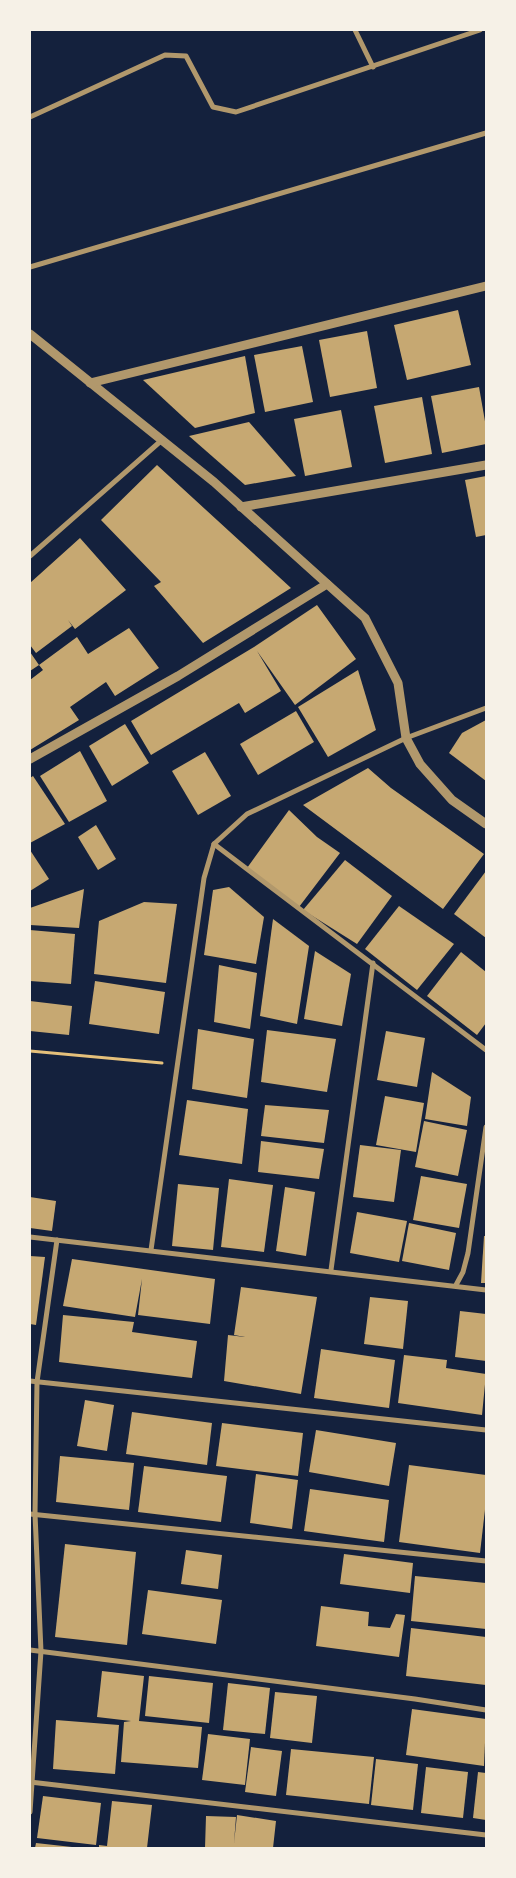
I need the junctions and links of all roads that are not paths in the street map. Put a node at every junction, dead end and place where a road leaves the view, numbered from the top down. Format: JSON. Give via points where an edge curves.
{"nodes":[{"id":1,"x":355,"y":30,"type":"edge"},
{"id":2,"x":480,"y":30,"type":"edge"},
{"id":3,"x":373,"y":67,"type":"junction"},
{"id":4,"x":30,"y":118,"type":"edge"},
{"id":5,"x":486,"y":133,"type":"edge"},
{"id":6,"x":30,"y":267,"type":"edge"},
{"id":7,"x":486,"y":286,"type":"edge"},
{"id":8,"x":30,"y":334,"type":"edge"},
{"id":9,"x":90,"y":383,"type":"junction"},
{"id":10,"x":162,"y":440,"type":"junction"},
{"id":11,"x":486,"y":465,"type":"edge"},
{"id":12,"x":242,"y":507,"type":"junction"},
{"id":13,"x":30,"y":556,"type":"edge"},
{"id":14,"x":326,"y":584,"type":"junction"},
{"id":15,"x":486,"y":708,"type":"edge"},
{"id":16,"x":406,"y":738,"type":"junction"},
{"id":17,"x":30,"y":759,"type":"edge"},
{"id":18,"x":486,"y":824,"type":"edge"},
{"id":19,"x":214,"y":844,"type":"junction"},
{"id":20,"x":373,"y":963,"type":"junction"},
{"id":21,"x":486,"y":1050,"type":"edge"},
{"id":22,"x":486,"y":1127,"type":"edge"},
{"id":23,"x":30,"y":1237,"type":"edge"},
{"id":24,"x":57,"y":1240,"type":"junction"},
{"id":25,"x":151,"y":1250,"type":"junction"},
{"id":26,"x":331,"y":1270,"type":"junction"},
{"id":27,"x":456,"y":1285,"type":"junction"},
{"id":28,"x":486,"y":1290,"type":"edge"},
{"id":29,"x":30,"y":1381,"type":"edge"},
{"id":30,"x":37,"y":1382,"type":"junction"},
{"id":31,"x":486,"y":1430,"type":"edge"},
{"id":32,"x":32,"y":1514,"type":"edge"},
{"id":33,"x":486,"y":1561,"type":"edge"},
{"id":34,"x":30,"y":1650,"type":"edge"},
{"id":35,"x":41,"y":1651,"type":"junction"},
{"id":36,"x":486,"y":1710,"type":"edge"},
{"id":37,"x":32,"y":1783,"type":"edge"},
{"id":38,"x":30,"y":1812,"type":"edge"},
{"id":39,"x":486,"y":1836,"type":"edge"}],
"edges":[{"from":1,"to":3,"type":"street"},
{"from":2,"to":3,"type":"street"},
{"from":3,"to":4,"type":"street","via":[[236,112],[213,107],[186,56],[165,55]]},
{"from":5,"to":6,"type":"street"},
{"from":7,"to":9,"type":"street"},
{"from":8,"to":9,"type":"street"},
{"from":9,"to":10,"type":"street"},
{"from":10,"to":12,"type":"street"},
{"from":10,"to":13,"type":"street"},
{"from":11,"to":12,"type":"street"},
{"from":12,"to":14,"type":"street"},
{"from":14,"to":16,"type":"street","via":[[365,618],[398,683]]},
{"from":14,"to":17,"type":"street","via":[[178,676]]},
{"from":15,"to":16,"type":"street"},
{"from":16,"to":18,"type":"street","via":[[420,764],[452,800]]},
{"from":16,"to":19,"type":"street","via":[[247,814]]},
{"from":19,"to":20,"type":"street"},
{"from":19,"to":25,"type":"street","via":[[204,878]]},
{"from":20,"to":21,"type":"street"},
{"from":20,"to":26,"type":"street"},
{"from":22,"to":27,"type":"street","via":[[468,1252],[464,1272]]},
{"from":23,"to":24,"type":"street"},
{"from":24,"to":25,"type":"street"},
{"from":24,"to":30,"type":"street"},
{"from":25,"to":26,"type":"street"},
{"from":26,"to":27,"type":"street"},
{"from":27,"to":28,"type":"street"},
{"from":29,"to":30,"type":"street"},
{"from":30,"to":31,"type":"street"},
{"from":30,"to":32,"type":"street"},
{"from":32,"to":33,"type":"street"},
{"from":32,"to":35,"type":"street"},
{"from":34,"to":35,"type":"street"},
{"from":35,"to":36,"type":"street"},
{"from":35,"to":37,"type":"street"},
{"from":37,"to":38,"type":"street"},
{"from":37,"to":39,"type":"street"}]}
